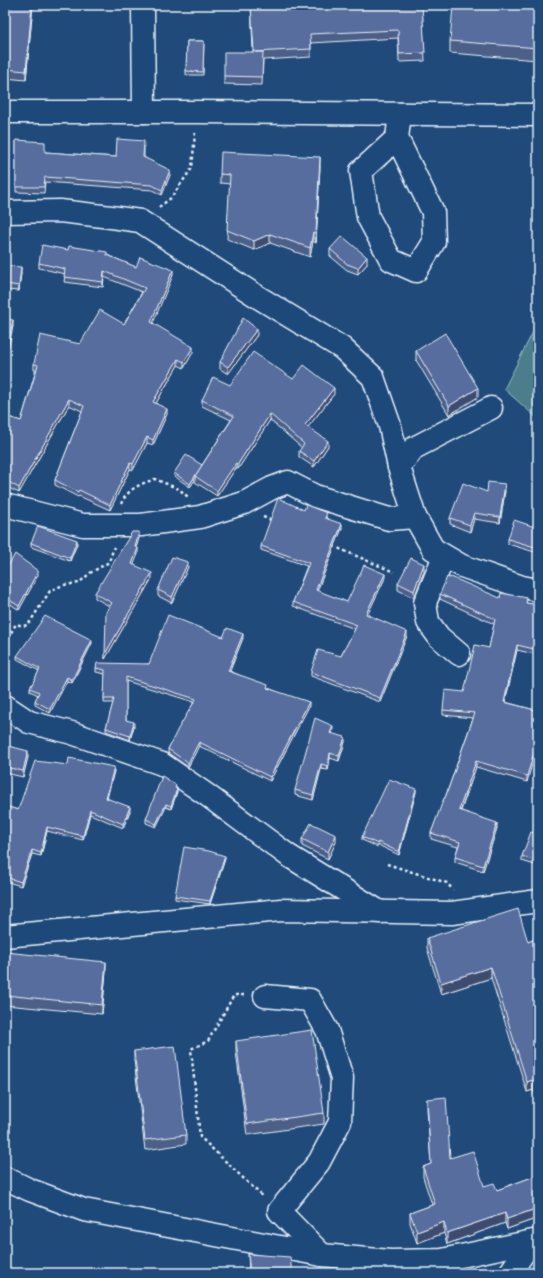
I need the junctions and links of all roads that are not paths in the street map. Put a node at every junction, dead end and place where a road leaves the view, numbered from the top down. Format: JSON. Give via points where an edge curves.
{"nodes":[{"id":1,"x":143,"y":5,"type":"edge"},
{"id":2,"x":5,"y":112,"type":"edge"},
{"id":3,"x":144,"y":112,"type":"junction"},
{"id":4,"x":400,"y":114,"type":"junction"},
{"id":5,"x":538,"y":115,"type":"edge"},
{"id":6,"x":397,"y":138,"type":"junction"},
{"id":7,"x":5,"y":212,"type":"edge"},
{"id":8,"x":491,"y":408,"type":"dead end"},
{"id":9,"x":399,"y":467,"type":"junction"},
{"id":10,"x":5,"y":505,"type":"edge"},
{"id":11,"x":416,"y":517,"type":"junction"},
{"id":12,"x":444,"y":556,"type":"junction"},
{"id":13,"x":538,"y":590,"type":"edge"},
{"id":14,"x":458,"y":654,"type":"dead end"},
{"id":15,"x":5,"y":706,"type":"edge"},
{"id":16,"x":538,"y":901,"type":"edge"},
{"id":17,"x":382,"y":912,"type":"junction"},
{"id":18,"x":5,"y":936,"type":"edge"},
{"id":19,"x":265,"y":996,"type":"road end"},
{"id":20,"x":5,"y":1178,"type":"edge"},
{"id":21,"x":534,"y":1241,"type":"edge"},
{"id":22,"x":322,"y":1255,"type":"junction"},
{"id":23,"x":510,"y":1273,"type":"edge"}],
"edges":[{"from":1,"to":3,"type":"street"},
{"from":2,"to":3,"type":"street"},
{"from":3,"to":4,"type":"street"},
{"from":4,"to":5,"type":"street"},
{"from":4,"to":6,"type":"street"},
{"from":6,"to":6,"type":"street","via":[[432,212],[434,242],[416,271],[391,260],[368,217],[361,171]]},
{"from":7,"to":9,"type":"street","via":[[60,211],[140,221],[342,348],[372,377],[390,426]]},
{"from":8,"to":9,"type":"street","via":[[414,448]]},
{"from":9,"to":11,"type":"street"},
{"from":10,"to":11,"type":"street","via":[[82,525],[141,526],[207,515],[237,506],[288,482],[315,496],[389,519]]},
{"from":11,"to":12,"type":"street","via":[[433,549]]},
{"from":12,"to":13,"type":"street","via":[[462,566]]},
{"from":12,"to":14,"type":"street","via":[[425,603],[428,622],[439,637]]},
{"from":15,"to":17,"type":"street","via":[[29,722],[72,733],[162,764],[289,856]]},
{"from":16,"to":17,"type":"street","via":[[452,913]]},
{"from":17,"to":18,"type":"street","via":[[281,910]]},
{"from":19,"to":22,"type":"street","via":[[310,1000],[327,1030],[342,1078],[340,1122],[319,1162],[279,1212]]},
{"from":20,"to":22,"type":"street","via":[[84,1210]]},
{"from":21,"to":22,"type":"street","via":[[442,1260],[390,1261]]},
{"from":21,"to":23,"type":"street"}]}
